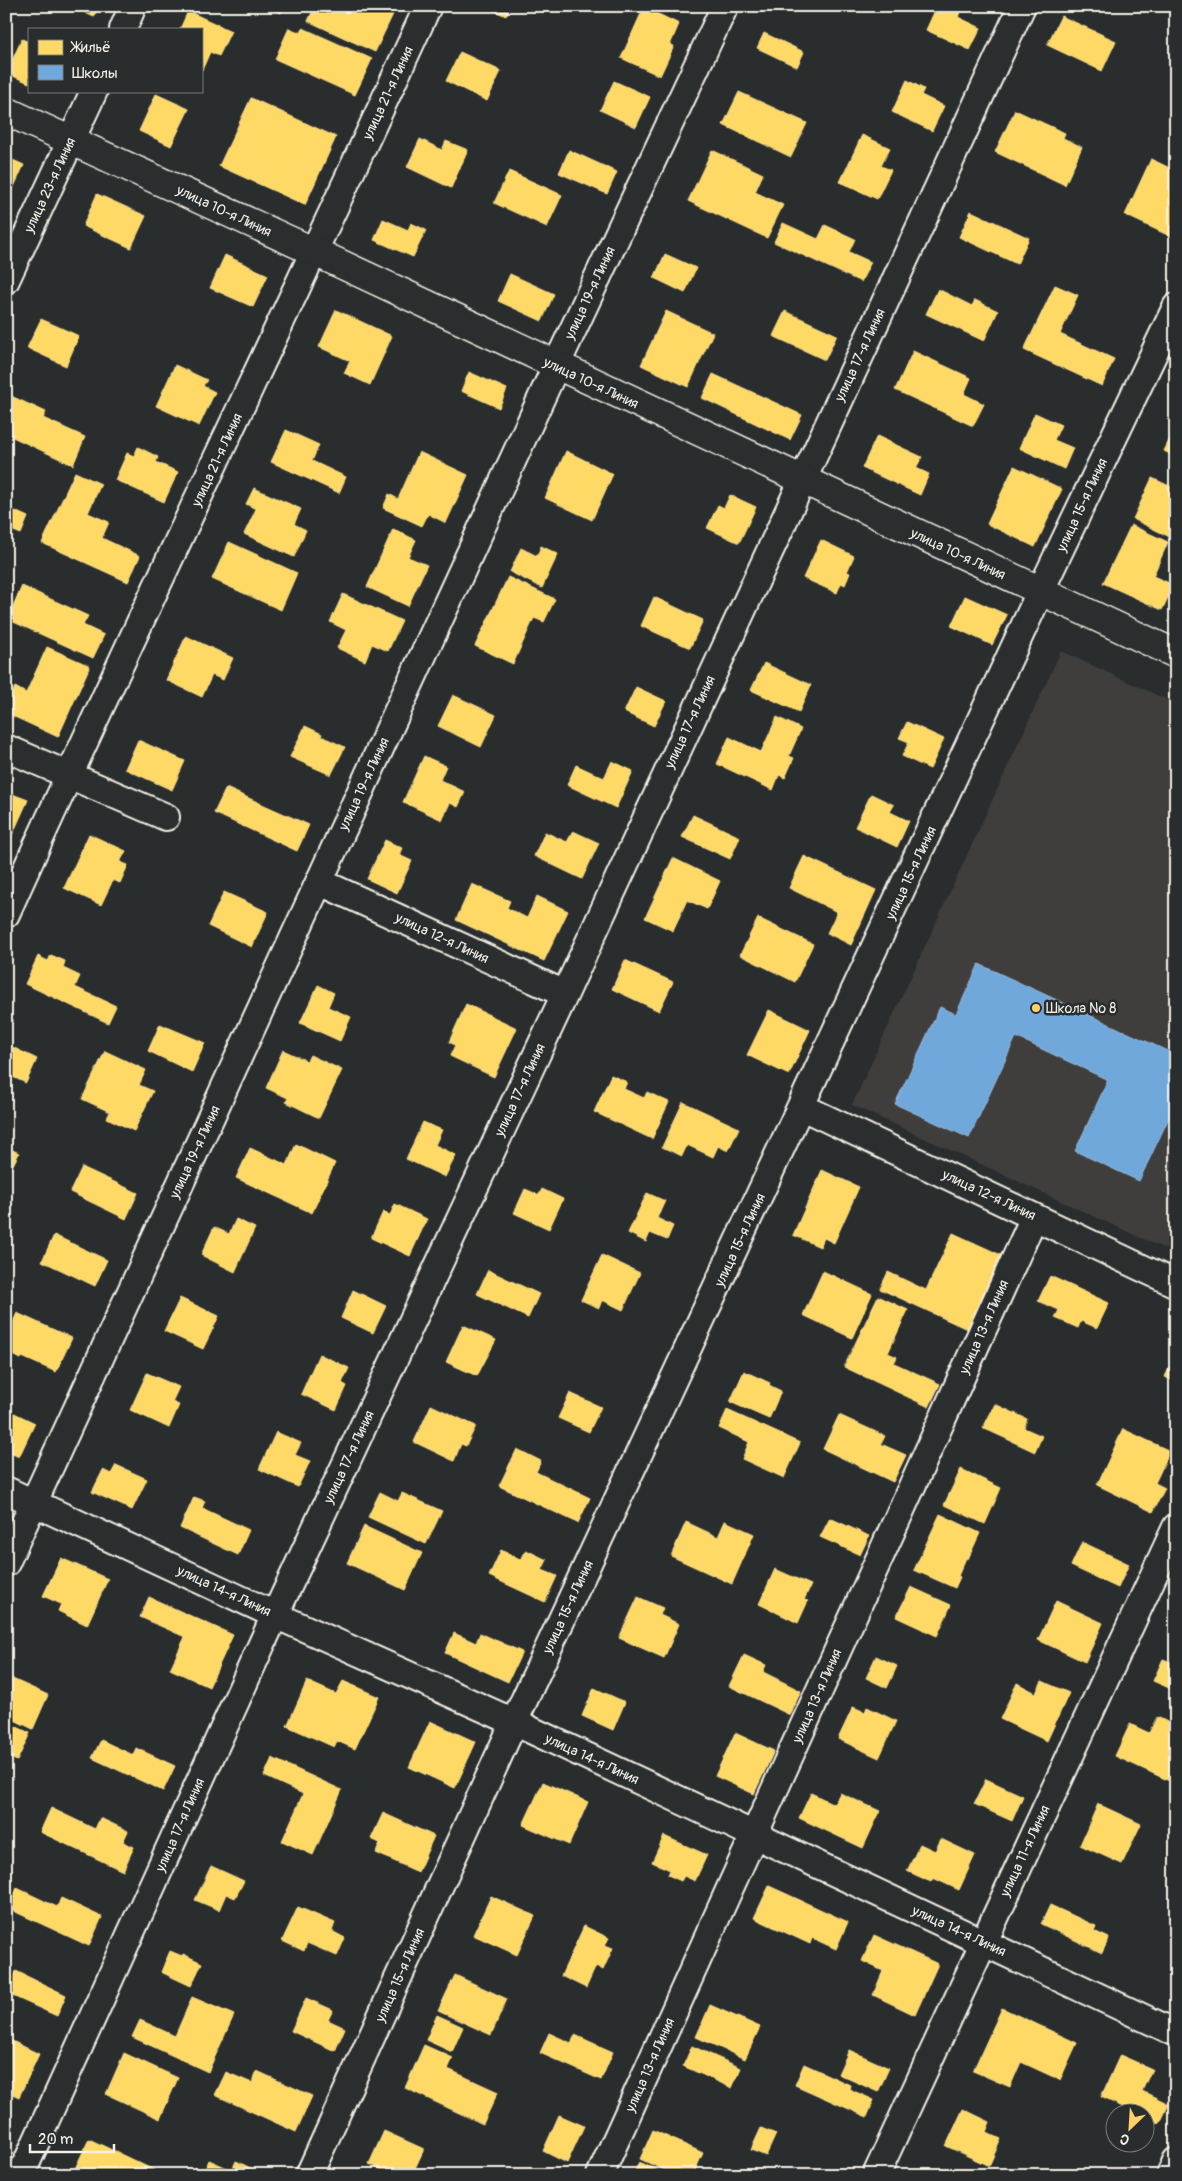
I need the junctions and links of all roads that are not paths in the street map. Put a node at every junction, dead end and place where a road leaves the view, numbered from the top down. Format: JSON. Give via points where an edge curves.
{"nodes":[{"id":1,"x":134,"y":6,"type":"edge"},
{"id":2,"x":428,"y":6,"type":"edge"},
{"id":3,"x":725,"y":6,"type":"edge"},
{"id":4,"x":1022,"y":6,"type":"edge"},
{"id":5,"x":123,"y":28,"type":"edge"},
{"id":6,"x":94,"y":92,"type":"edge"},
{"id":7,"x":6,"y":111,"type":"edge"},
{"id":8,"x":71,"y":141,"type":"junction"},
{"id":9,"x":315,"y":252,"type":"junction"},
{"id":10,"x":6,"y":280,"type":"edge"},
{"id":11,"x":1176,"y":308,"type":"edge"},
{"id":12,"x":556,"y":366,"type":"junction"},
{"id":13,"x":801,"y":481,"type":"junction"},
{"id":14,"x":1040,"y":592,"type":"junction"},
{"id":15,"x":1176,"y":654,"type":"edge"},
{"id":16,"x":6,"y":748,"type":"edge"},
{"id":17,"x":68,"y":776,"type":"junction"},
{"id":18,"x":166,"y":817,"type":"dead end"},
{"id":19,"x":320,"y":882,"type":"junction"},
{"id":20,"x":6,"y":914,"type":"edge"},
{"id":21,"x":565,"y":994,"type":"junction"},
{"id":22,"x":802,"y":1107,"type":"junction"},
{"id":23,"x":1034,"y":1217,"type":"junction"},
{"id":24,"x":1176,"y":1284,"type":"edge"},
{"id":25,"x":6,"y":1490,"type":"edge"},
{"id":26,"x":33,"y":1502,"type":"junction"},
{"id":27,"x":1176,"y":1527,"type":"edge"},
{"id":28,"x":6,"y":1563,"type":"edge"},
{"id":29,"x":275,"y":1615,"type":"junction"},
{"id":30,"x":514,"y":1722,"type":"junction"},
{"id":31,"x":754,"y":1835,"type":"junction"},
{"id":32,"x":982,"y":1942,"type":"junction"},
{"id":33,"x":1176,"y":2033,"type":"edge"},
{"id":34,"x":1176,"y":2161,"type":"edge"},
{"id":35,"x":21,"y":2175,"type":"edge"},
{"id":36,"x":309,"y":2175,"type":"edge"},
{"id":37,"x":600,"y":2175,"type":"edge"},
{"id":38,"x":876,"y":2175,"type":"edge"},
{"id":39,"x":1170,"y":2175,"type":"edge"}],
"edges":[{"from":1,"to":5,"type":"street"},
{"from":2,"to":9,"type":"street","name":"улица 21-я Линия"},
{"from":3,"to":12,"type":"street","name":"улица 19-я Линия"},
{"from":4,"to":13,"type":"street","name":"улица 17-я Линия"},
{"from":6,"to":8,"type":"street","name":"улица 23-я Линия"},
{"from":7,"to":8,"type":"street","name":"улица 10-я Линия"},
{"from":8,"to":9,"type":"street","name":"улица 10-я Линия"},
{"from":8,"to":10,"type":"street","name":"улица 23-я Линия"},
{"from":9,"to":12,"type":"street","name":"улица 10-я Линия"},
{"from":9,"to":17,"type":"street","name":"улица 21-я Линия"},
{"from":11,"to":14,"type":"street","name":"улица 15-я Линия"},
{"from":12,"to":13,"type":"street","name":"улица 10-я Линия"},
{"from":12,"to":19,"type":"street","name":"улица 19-я Линия"},
{"from":13,"to":14,"type":"street","name":"улица 10-я Линия"},
{"from":13,"to":21,"type":"street","name":"улица 17-я Линия"},
{"from":14,"to":15,"type":"street","name":"улица 10-я Линия"},
{"from":14,"to":22,"type":"street","name":"улица 15-я Линия"},
{"from":16,"to":17,"type":"street"},
{"from":17,"to":18,"type":"street"},
{"from":17,"to":20,"type":"street","name":"улица 21-я Линия"},
{"from":19,"to":21,"type":"street","name":"улица 12-я Линия"},
{"from":19,"to":26,"type":"street","name":"улица 19-я Линия"},
{"from":21,"to":29,"type":"street","name":"улица 17-я Линия"},
{"from":22,"to":23,"type":"street","name":"улица 12-я Линия"},
{"from":22,"to":30,"type":"street","name":"улица 15-я Линия"},
{"from":23,"to":24,"type":"street","name":"улица 12-я Линия"},
{"from":23,"to":31,"type":"street","name":"улица 13-я Линия"},
{"from":25,"to":26,"type":"street","name":"улица 14-я Линия"},
{"from":26,"to":28,"type":"street","name":"улица 19-я Линия"},
{"from":26,"to":29,"type":"street","name":"улица 14-я Линия"},
{"from":27,"to":32,"type":"street","name":"улица 11-я Линия"},
{"from":29,"to":30,"type":"street","name":"улица 14-я Линия"},
{"from":29,"to":35,"type":"street","name":"улица 17-я Линия"},
{"from":30,"to":31,"type":"street","name":"улица 14-я Линия"},
{"from":30,"to":36,"type":"street","name":"улица 15-я Линия"},
{"from":31,"to":32,"type":"street","name":"улица 14-я Линия"},
{"from":31,"to":37,"type":"street","name":"улица 13-я Линия"},
{"from":32,"to":33,"type":"street","name":"улица 14-я Линия"},
{"from":32,"to":38,"type":"street","name":"улица 11-я Линия"},
{"from":34,"to":39,"type":"street"}]}
